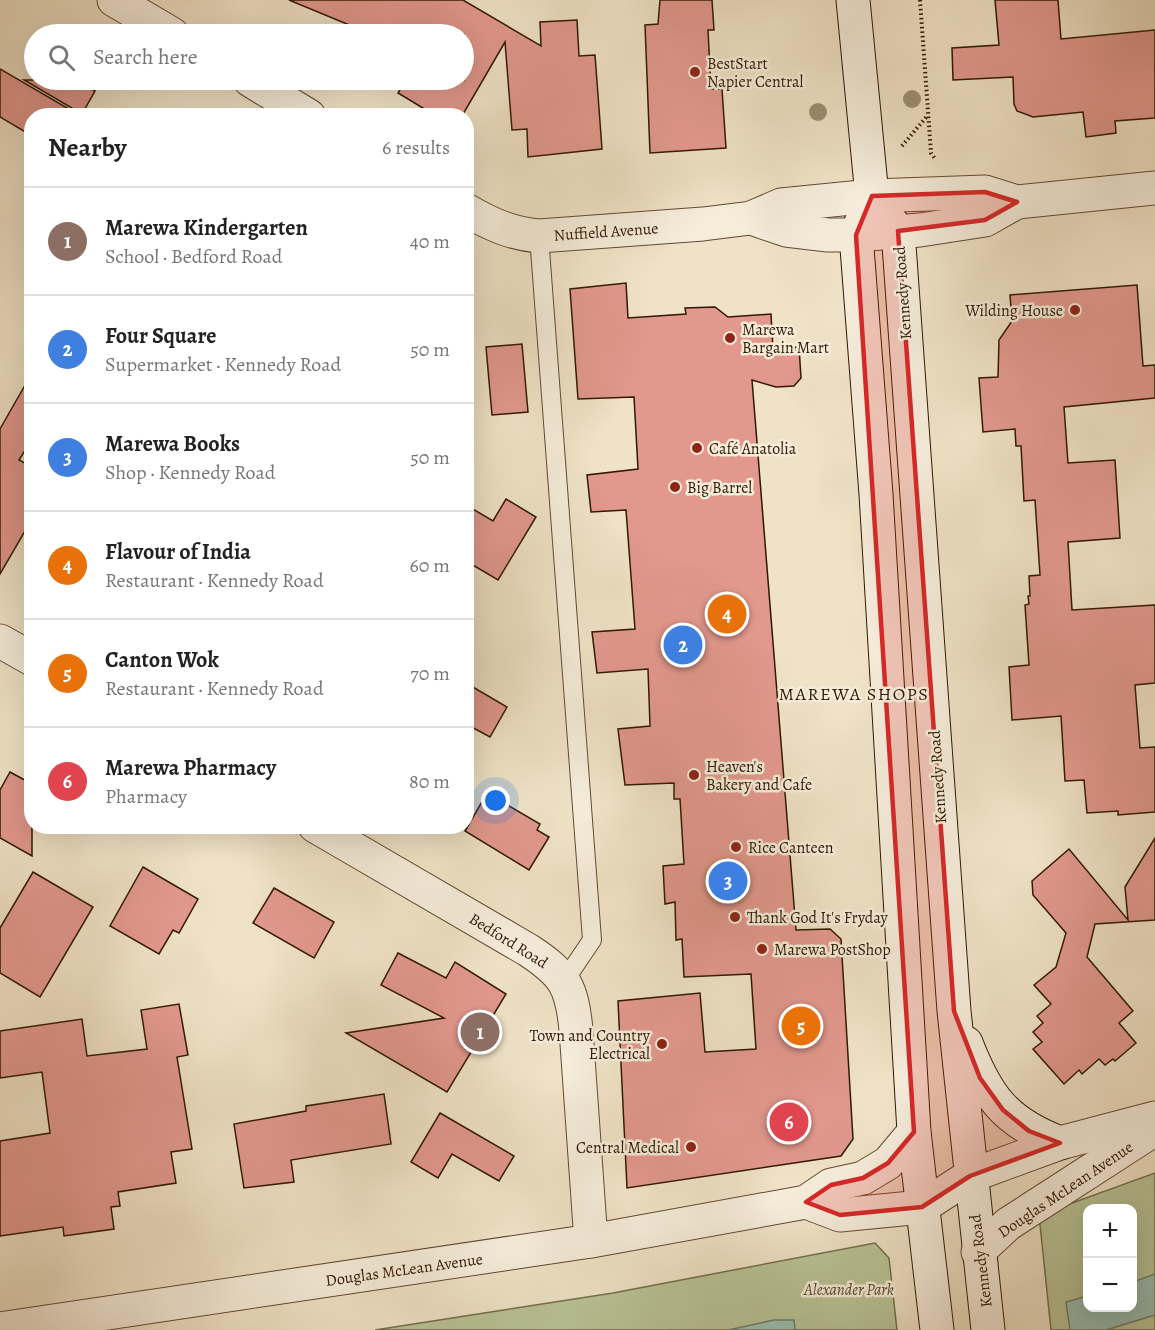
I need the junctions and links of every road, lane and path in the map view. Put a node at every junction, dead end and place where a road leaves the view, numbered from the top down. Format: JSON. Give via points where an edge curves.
{"nodes":[{"id":1,"x":114,"y":0,"type":"edge"},
{"id":2,"x":853,"y":0,"type":"edge"},
{"id":3,"x":920,"y":0,"type":"edge"},
{"id":4,"x":155,"y":24,"type":"edge"},
{"id":5,"x":266,"y":90,"type":"edge"},
{"id":6,"x":296,"y":108,"type":"edge"},
{"id":7,"x":944,"y":166,"type":"dead end"},
{"id":8,"x":1155,"y":188,"type":"edge"},
{"id":9,"x":872,"y":196,"type":"junction"},
{"id":10,"x":1017,"y":202,"type":"junction"},
{"id":11,"x":474,"y":214,"type":"edge"},
{"id":12,"x":751,"y":218,"type":"junction"},
{"id":13,"x":898,"y":231,"type":"junction"},
{"id":14,"x":856,"y":234,"type":"junction"},
{"id":15,"x":539,"y":236,"type":"junction"},
{"id":16,"x":0,"y":641,"type":"edge"},
{"id":17,"x":24,"y":654,"type":"edge"},
{"id":18,"x":329,"y":834,"type":"edge"},
{"id":19,"x":565,"y":980,"type":"junction"},
{"id":20,"x":954,"y":1011,"type":"junction"},
{"id":21,"x":1155,"y":1118,"type":"edge"},
{"id":22,"x":1155,"y":1129,"type":"edge"},
{"id":23,"x":914,"y":1132,"type":"junction"},
{"id":24,"x":1060,"y":1143,"type":"junction"},
{"id":25,"x":970,"y":1176,"type":"junction"},
{"id":26,"x":806,"y":1202,"type":"junction"},
{"id":27,"x":922,"y":1208,"type":"junction"},
{"id":28,"x":591,"y":1241,"type":"junction"},
{"id":29,"x":978,"y":1252,"type":"junction"},
{"id":30,"x":989,"y":1325,"type":"edge"},
{"id":31,"x":0,"y":1329,"type":"edge"},
{"id":32,"x":937,"y":1330,"type":"edge"}],
"edges":[{"from":1,"to":4,"type":"street"},
{"from":2,"to":9,"type":"street"},
{"from":3,"to":7,"type":"path","via":[[931,153]]},
{"from":5,"to":6,"type":"street"},
{"from":8,"to":10,"type":"street"},
{"from":9,"to":10,"type":"street","name":"Nuffield Avenue","via":[[985,192]]},
{"from":9,"to":12,"type":"street","name":"Nuffield Avenue","via":[[781,205]]},
{"from":9,"to":13,"type":"street","name":"Kennedy Road"},
{"from":9,"to":14,"type":"street"},
{"from":10,"to":13,"type":"street","name":"Nuffield Avenue","via":[[985,220]]},
{"from":11,"to":15,"type":"street","name":"Nuffield Avenue","via":[[505,230]]},
{"from":12,"to":14,"type":"street","name":"Nuffield Avenue","via":[[786,230]]},
{"from":12,"to":15,"type":"street","name":"Nuffield Avenue"},
{"from":13,"to":14,"type":"street","name":"Nuffield Avenue"},
{"from":13,"to":20,"type":"street","name":"Kennedy Road"},
{"from":14,"to":23,"type":"street","via":[[876,494]]},
{"from":15,"to":19,"type":"lane","via":[[592,940]]},
{"from":16,"to":17,"type":"street"},
{"from":18,"to":19,"type":"street","name":"Bedford Road","via":[[528,950]]},
{"from":19,"to":28,"type":"street","name":"Bedford Road","via":[[573,999]]},
{"from":20,"to":24,"type":"street","via":[[980,1078],[1003,1110],[1029,1131]]},
{"from":20,"to":25,"type":"street","name":"Kennedy Road"},
{"from":21,"to":24,"type":"street","name":"Douglas McLean Avenue"},
{"from":22,"to":29,"type":"street","name":"Douglas McLean Avenue","via":[[1008,1224]]},
{"from":23,"to":26,"type":"street","name":"Douglas McLean Avenue","via":[[888,1163],[863,1178],[831,1185]]},
{"from":23,"to":27,"type":"street"},
{"from":24,"to":25,"type":"street","name":"Douglas McLean Avenue"},
{"from":25,"to":27,"type":"street","name":"Douglas McLean Avenue"},
{"from":25,"to":29,"type":"street","name":"Kennedy Road"},
{"from":26,"to":27,"type":"street","name":"Douglas McLean Avenue","via":[[840,1215]]},
{"from":26,"to":28,"type":"street","name":"Douglas McLean Avenue"},
{"from":27,"to":32,"type":"street"},
{"from":28,"to":31,"type":"street","name":"Douglas McLean Avenue"},
{"from":29,"to":30,"type":"street","name":"Kennedy Road"}]}
